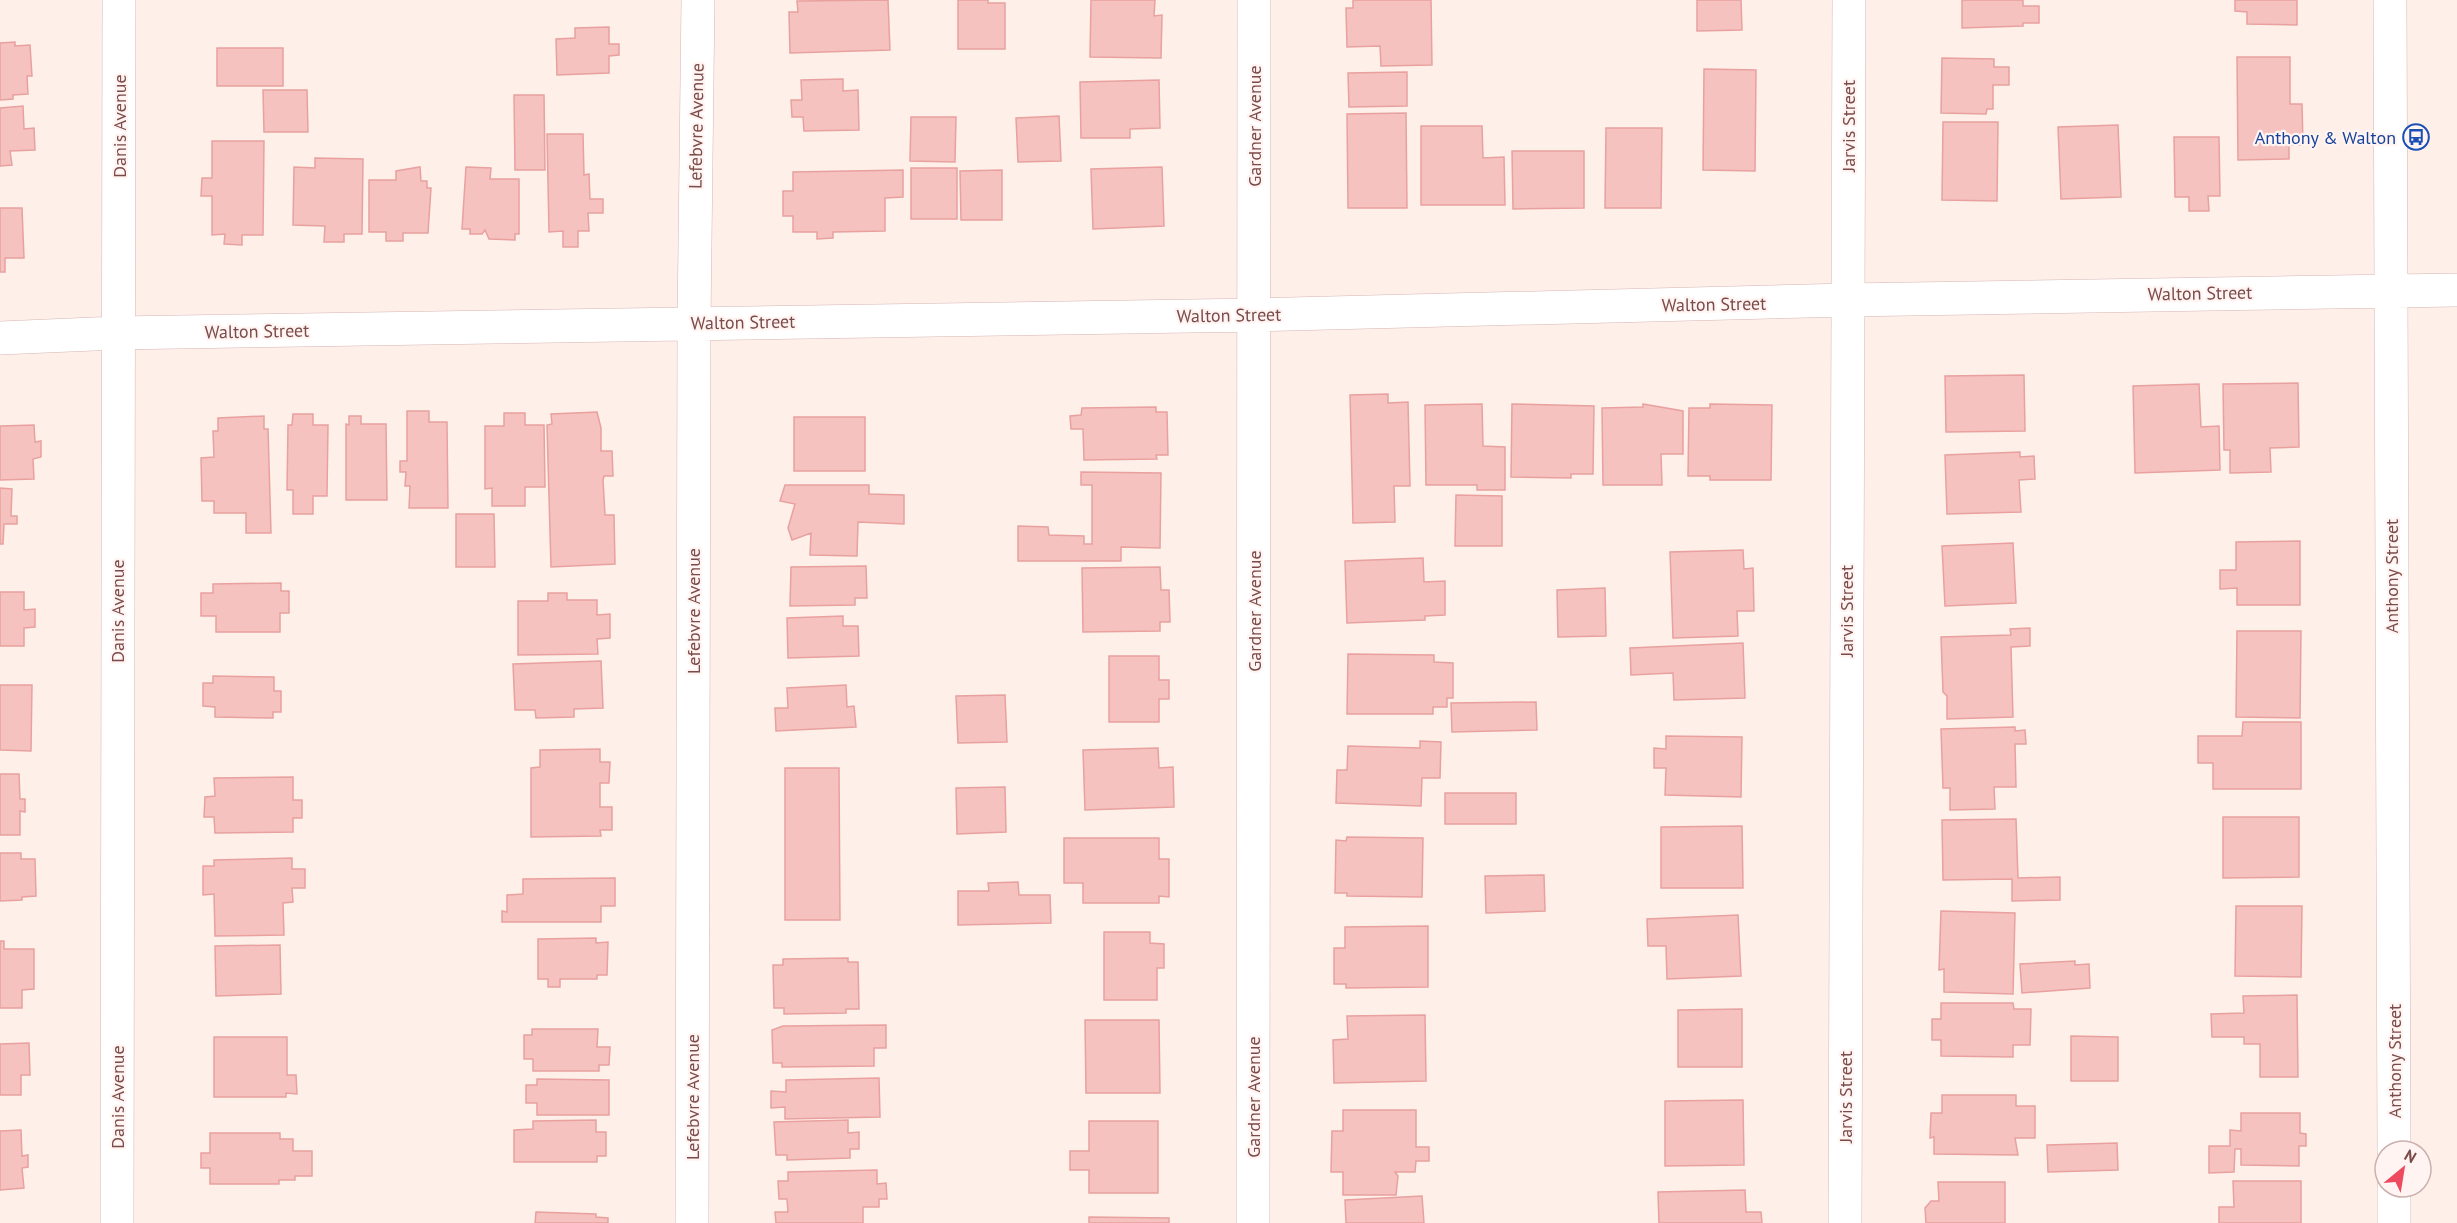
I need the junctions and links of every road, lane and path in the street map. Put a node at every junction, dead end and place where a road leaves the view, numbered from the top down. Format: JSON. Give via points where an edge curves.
{"nodes":[{"id":1,"x":119,"y":0,"type":"edge"},
{"id":2,"x":698,"y":0,"type":"edge"},
{"id":3,"x":1254,"y":0,"type":"edge"},
{"id":4,"x":1849,"y":0,"type":"edge"},
{"id":5,"x":2390,"y":0,"type":"edge"},
{"id":6,"x":2390,"y":289,"type":"junction"},
{"id":7,"x":2457,"y":290,"type":"edge"},
{"id":8,"x":1847,"y":300,"type":"junction"},
{"id":9,"x":1254,"y":315,"type":"junction"},
{"id":10,"x":694,"y":323,"type":"junction"},
{"id":11,"x":117,"y":333,"type":"junction"},
{"id":12,"x":0,"y":338,"type":"edge"},
{"id":13,"x":2394,"y":1139,"type":"edge"},
{"id":14,"x":2394,"y":1199,"type":"edge"},
{"id":15,"x":117,"y":1223,"type":"edge"},
{"id":16,"x":692,"y":1223,"type":"edge"},
{"id":17,"x":1253,"y":1223,"type":"edge"},
{"id":18,"x":1845,"y":1223,"type":"edge"},
{"id":19,"x":2394,"y":1223,"type":"edge"}],
"edges":[{"from":1,"to":11,"type":"street","name":"Danis Avenue"},
{"from":2,"to":10,"type":"street","name":"Lefebvre Avenue"},
{"from":3,"to":9,"type":"street","name":"Gardner Avenue"},
{"from":4,"to":8,"type":"street","name":"Jarvis Street"},
{"from":5,"to":6,"type":"street","name":"Anthony Street"},
{"from":6,"to":7,"type":"street","name":"Walton Street"},
{"from":6,"to":8,"type":"street","name":"Walton Street"},
{"from":6,"to":13,"type":"street","name":"Anthony Street"},
{"from":8,"to":9,"type":"street","name":"Walton Street"},
{"from":8,"to":18,"type":"street","name":"Jarvis Street"},
{"from":9,"to":10,"type":"street","name":"Walton Street"},
{"from":9,"to":17,"type":"street","name":"Gardner Avenue"},
{"from":10,"to":11,"type":"street","name":"Walton Street"},
{"from":10,"to":16,"type":"street","name":"Lefebvre Avenue"},
{"from":11,"to":12,"type":"street","name":"Walton Street"},
{"from":11,"to":15,"type":"street","name":"Danis Avenue"},
{"from":14,"to":19,"type":"street"}]}
